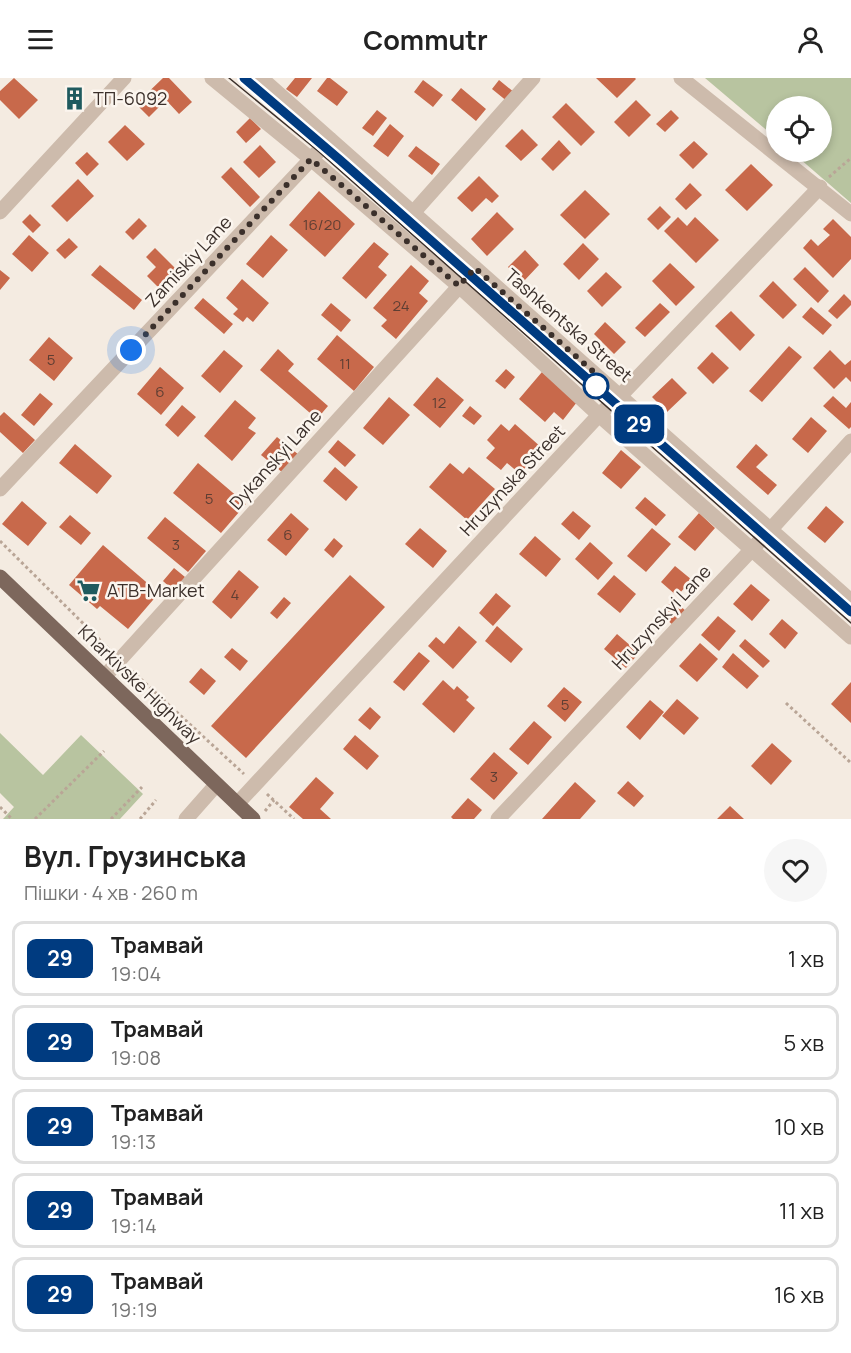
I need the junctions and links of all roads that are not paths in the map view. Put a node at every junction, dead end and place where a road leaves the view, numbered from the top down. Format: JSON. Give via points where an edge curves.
{"nodes":[{"id":1,"x":124,"y":78,"type":"edge"},
{"id":2,"x":212,"y":78,"type":"edge"},
{"id":3,"x":261,"y":78,"type":"edge"},
{"id":4,"x":533,"y":78,"type":"edge"},
{"id":5,"x":681,"y":78,"type":"edge"},
{"id":6,"x":330,"y":139,"type":"junction"},
{"id":7,"x":311,"y":159,"type":"junction"},
{"id":8,"x":820,"y":188,"type":"junction"},
{"id":9,"x":0,"y":212,"type":"edge"},
{"id":10,"x":412,"y":214,"type":"junction"},
{"id":11,"x":851,"y":214,"type":"edge"},
{"id":12,"x":475,"y":268,"type":"junction"},
{"id":13,"x":459,"y":286,"type":"junction"},
{"id":14,"x":620,"y":396,"type":"junction"},
{"id":15,"x":599,"y":415,"type":"junction"},
{"id":16,"x":851,"y":441,"type":"edge"},
{"id":17,"x":0,"y":489,"type":"edge"},
{"id":18,"x":771,"y":529,"type":"junction"},
{"id":19,"x":752,"y":549,"type":"junction"},
{"id":20,"x":0,"y":577,"type":"edge"},
{"id":21,"x":851,"y":601,"type":"edge"},
{"id":22,"x":851,"y":637,"type":"edge"},
{"id":23,"x":105,"y":676,"type":"junction"},
{"id":24,"x":216,"y":785,"type":"junction"},
{"id":25,"x":237,"y":804,"type":"junction"},
{"id":26,"x":186,"y":819,"type":"edge"},
{"id":27,"x":253,"y":819,"type":"edge"},
{"id":28,"x":498,"y":819,"type":"edge"}],
"edges":[{"from":1,"to":9,"type":"street"},
{"from":2,"to":7,"type":"street"},
{"from":3,"to":6,"type":"street","name":"Tashkentska Street"},
{"from":4,"to":10,"type":"street"},
{"from":5,"to":8,"type":"street"},
{"from":6,"to":7,"type":"street","name":"Zamiskiy Lane"},
{"from":6,"to":10,"type":"street","name":"Tashkentska Street"},
{"from":7,"to":13,"type":"street"},
{"from":7,"to":17,"type":"street","name":"Zamiskiy Lane"},
{"from":8,"to":11,"type":"street"},
{"from":8,"to":14,"type":"street","name":"Hruzynska Street"},
{"from":10,"to":12,"type":"street","name":"Tashkentska Street"},
{"from":12,"to":13,"type":"street","name":"Dykanskyi Lane"},
{"from":12,"to":14,"type":"street","name":"Tashkentska Street"},
{"from":13,"to":15,"type":"street"},
{"from":13,"to":23,"type":"street","name":"Dykanskyi Lane"},
{"from":14,"to":15,"type":"street","name":"Hruzynska Street"},
{"from":14,"to":18,"type":"street","name":"Tashkentska Street"},
{"from":15,"to":19,"type":"street"},
{"from":15,"to":25,"type":"street","name":"Hruzynska Street"},
{"from":16,"to":18,"type":"street","name":"Hruzynskyi Lane"},
{"from":18,"to":19,"type":"street","name":"Hruzynskyi Lane"},
{"from":18,"to":21,"type":"street","name":"Tashkentska Street"},
{"from":19,"to":22,"type":"street"},
{"from":19,"to":28,"type":"street","name":"Hruzynskyi Lane"},
{"from":20,"to":23,"type":"main road","name":"Kharkivske Highway"},
{"from":23,"to":24,"type":"main road","name":"Kharkivske Highway"},
{"from":24,"to":25,"type":"main road","name":"Kharkivske Highway"},
{"from":24,"to":26,"type":"street"},
{"from":25,"to":27,"type":"main road","name":"Kharkivske Highway"}]}
